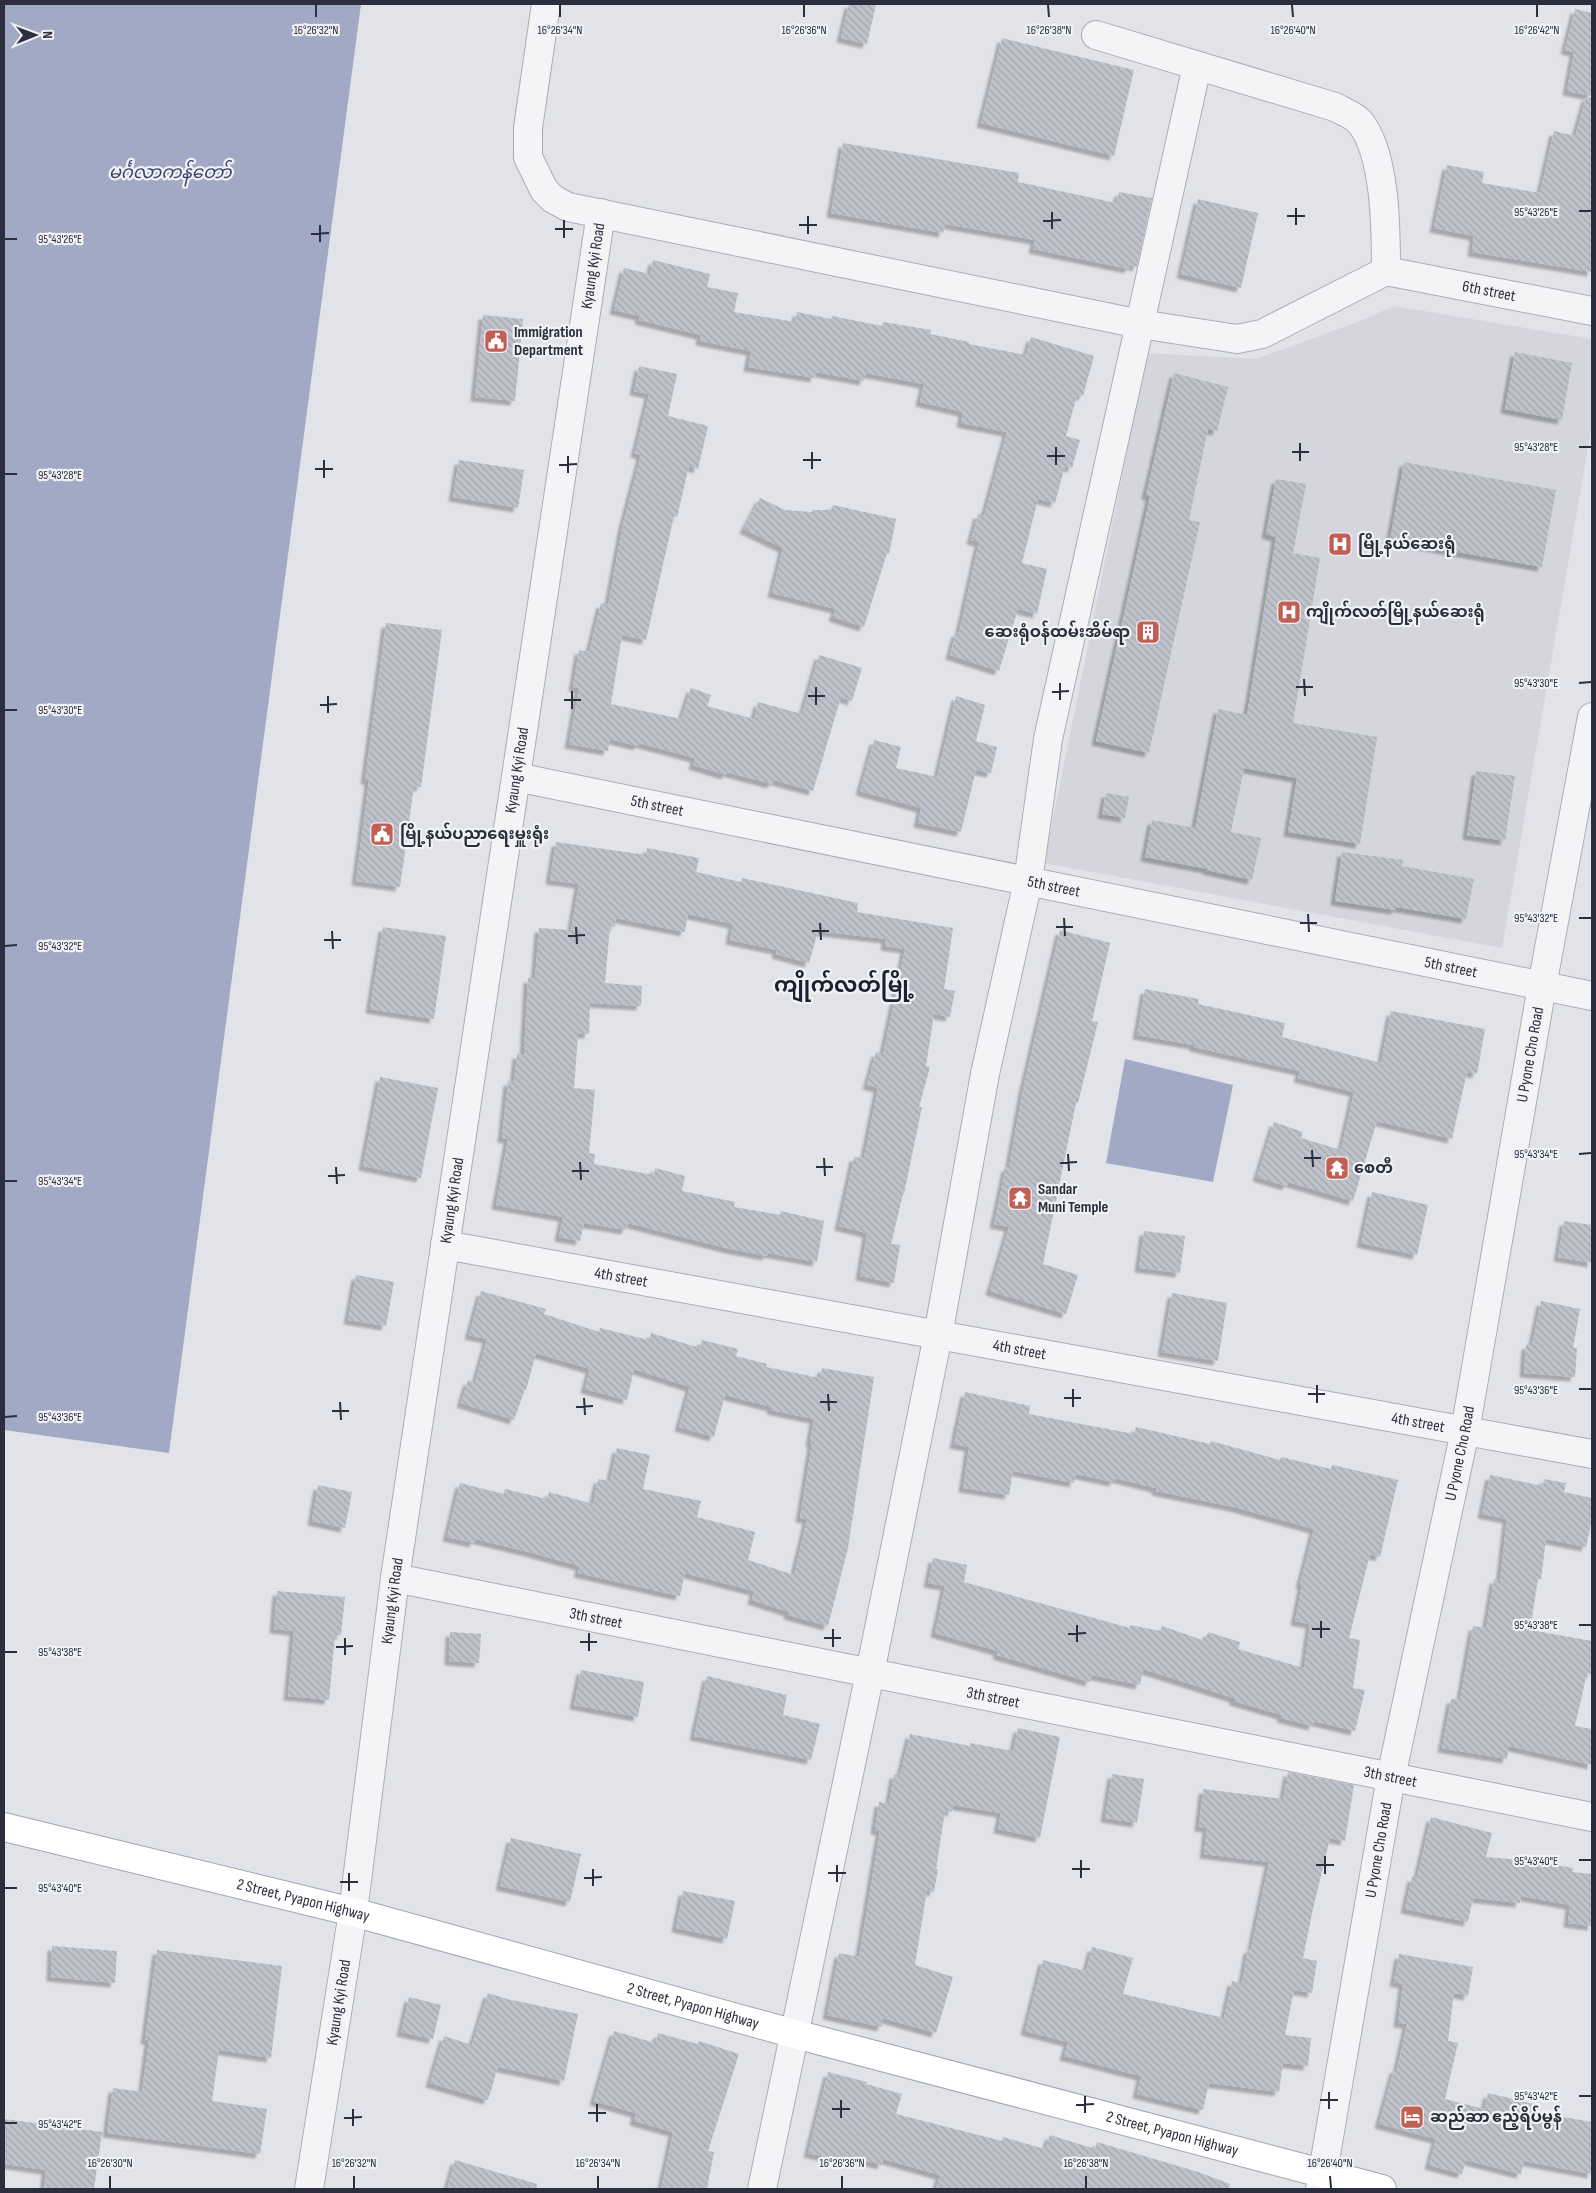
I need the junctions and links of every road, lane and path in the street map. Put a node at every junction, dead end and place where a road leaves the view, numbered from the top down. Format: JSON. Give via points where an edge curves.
{"nodes":[{"id":1,"x":546,"y":4,"type":"edge"},
{"id":2,"x":1096,"y":35,"type":"dead end"},
{"id":3,"x":1197,"y":66,"type":"junction"},
{"id":4,"x":601,"y":213,"type":"junction"},
{"id":5,"x":1386,"y":271,"type":"junction"},
{"id":6,"x":1592,"y":310,"type":"edge"},
{"id":7,"x":1140,"y":324,"type":"junction"},
{"id":8,"x":1592,"y":717,"type":"edge"},
{"id":9,"x":516,"y":777,"type":"junction"},
{"id":10,"x":1028,"y":881,"type":"junction"},
{"id":11,"x":1542,"y":986,"type":"junction"},
{"id":12,"x":1592,"y":996,"type":"edge"},
{"id":13,"x":445,"y":1245,"type":"junction"},
{"id":14,"x":938,"y":1335,"type":"junction"},
{"id":15,"x":1465,"y":1431,"type":"junction"},
{"id":16,"x":1592,"y":1454,"type":"edge"},
{"id":17,"x":395,"y":1578,"type":"junction"},
{"id":18,"x":870,"y":1673,"type":"junction"},
{"id":19,"x":1391,"y":1777,"type":"junction"},
{"id":20,"x":1592,"y":1817,"type":"edge"},
{"id":21,"x":4,"y":1827,"type":"edge"},
{"id":22,"x":353,"y":1912,"type":"junction"},
{"id":23,"x":795,"y":2034,"type":"junction"},
{"id":24,"x":1321,"y":2181,"type":"edge"},
{"id":25,"x":309,"y":2189,"type":"edge"},
{"id":26,"x":762,"y":2189,"type":"edge"},
{"id":27,"x":1382,"y":2189,"type":"edge"}],
"edges":[{"from":1,"to":4,"type":"street","via":[[528,128],[528,157],[544,190],[553,199],[568,207]]},
{"from":2,"to":3,"type":"street"},
{"from":3,"to":5,"type":"street","via":[[1335,107],[1358,120],[1376,155],[1387,224]]},
{"from":3,"to":7,"type":"street"},
{"from":4,"to":7,"type":"street"},
{"from":4,"to":9,"type":"street","name":"Kyaung Kyi Road"},
{"from":5,"to":6,"type":"street","name":"6th street"},
{"from":5,"to":7,"type":"street","via":[[1252,337],[1238,339]]},
{"from":7,"to":10,"type":"street","via":[[1048,739]]},
{"from":8,"to":11,"type":"street","name":"U Pyone Cho Road"},
{"from":9,"to":10,"type":"street","name":"5th street"},
{"from":9,"to":13,"type":"street","name":"Kyaung Kyi Road"},
{"from":10,"to":11,"type":"street","name":"5th street"},
{"from":10,"to":14,"type":"street","via":[[985,1074]]},
{"from":11,"to":12,"type":"street","name":"5th street"},
{"from":11,"to":15,"type":"street","name":"U Pyone Cho Road"},
{"from":13,"to":14,"type":"street","name":"4th street"},
{"from":13,"to":17,"type":"street","name":"Kyaung Kyi Road"},
{"from":14,"to":15,"type":"street","name":"4th street"},
{"from":14,"to":18,"type":"street"},
{"from":15,"to":16,"type":"street","name":"4th street"},
{"from":15,"to":19,"type":"street","name":"U Pyone Cho Road"},
{"from":17,"to":18,"type":"street","name":"3th street"},
{"from":17,"to":22,"type":"street","name":"Kyaung Kyi Road"},
{"from":18,"to":19,"type":"street","name":"3th street"},
{"from":18,"to":23,"type":"street"},
{"from":19,"to":20,"type":"street","name":"3th street"},
{"from":19,"to":24,"type":"street","name":"U Pyone Cho Road"},
{"from":21,"to":22,"type":"main road","name":"2 Street, Pyapon Highway"},
{"from":22,"to":23,"type":"main road","name":"2 Street, Pyapon Highway"},
{"from":22,"to":25,"type":"street","name":"Kyaung Kyi Road"},
{"from":23,"to":24,"type":"main road","name":"2 Street, Pyapon Highway"},
{"from":23,"to":26,"type":"street"},
{"from":24,"to":27,"type":"main road","name":"2 Street, Pyapon Highway"}]}
